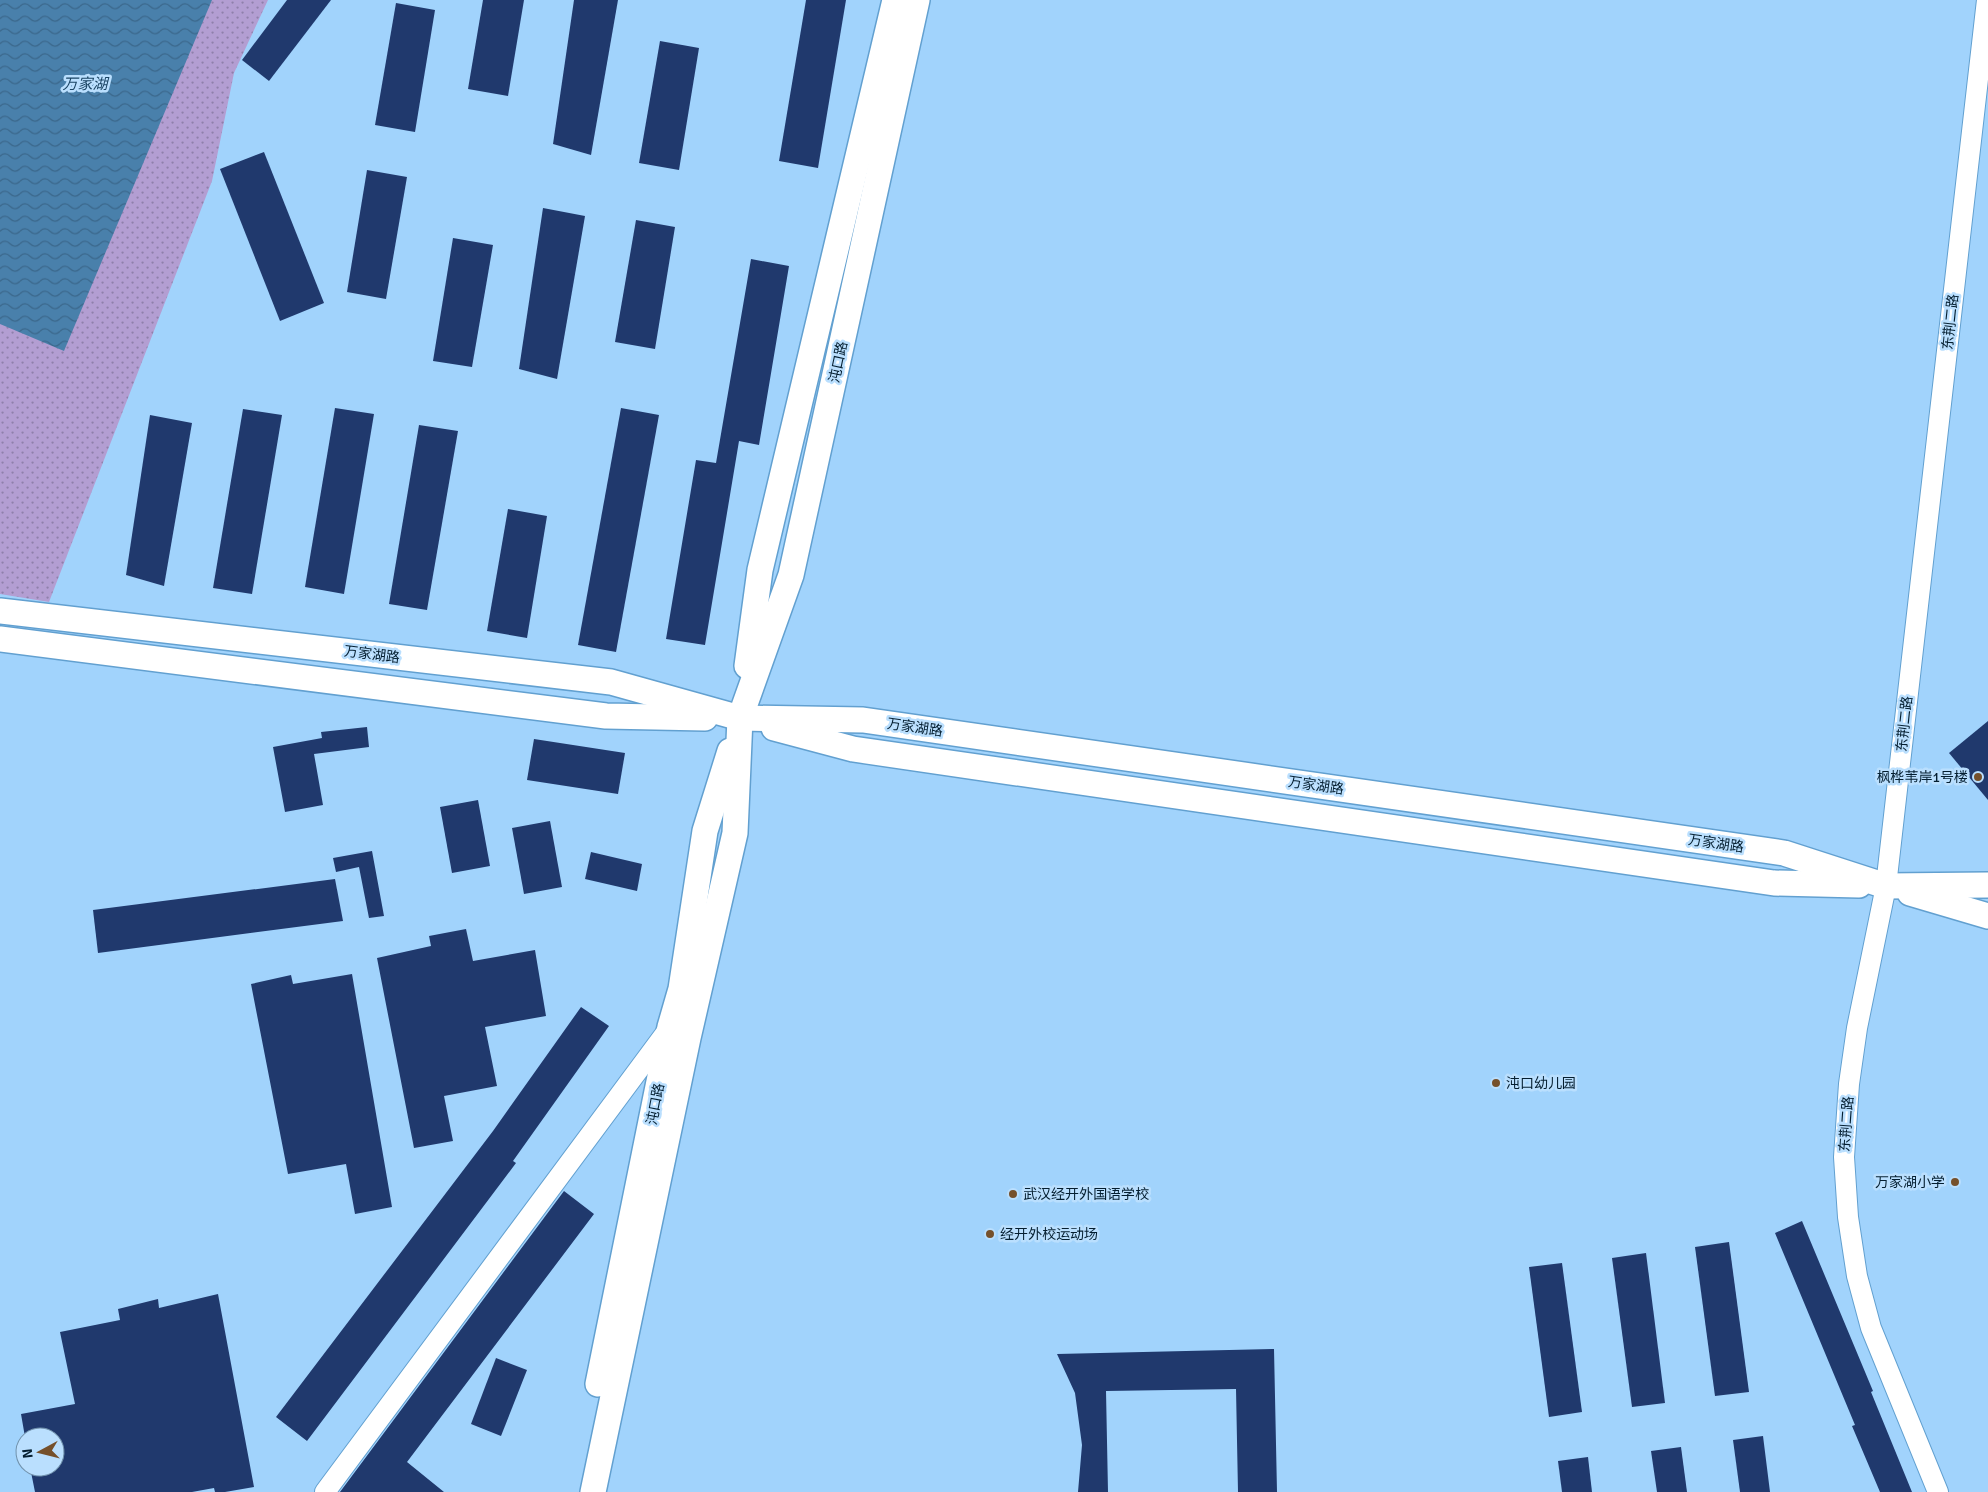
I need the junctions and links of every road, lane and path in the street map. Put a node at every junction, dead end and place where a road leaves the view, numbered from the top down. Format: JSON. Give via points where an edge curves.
{"nodes":[{"id":1,"x":895,"y":0,"type":"edge"},
{"id":2,"x":917,"y":0,"type":"edge"},
{"id":3,"x":1987,"y":0,"type":"edge"},
{"id":4,"x":0,"y":611,"type":"edge"},
{"id":5,"x":0,"y":639,"type":"edge"},
{"id":6,"x":740,"y":718,"type":"junction"},
{"id":7,"x":1988,"y":885,"type":"edge"},
{"id":8,"x":1886,"y":886,"type":"junction"},
{"id":9,"x":1988,"y":916,"type":"edge"},
{"id":10,"x":679,"y":1032,"type":"junction"},
{"id":11,"x":325,"y":1492,"type":"edge"},
{"id":12,"x":576,"y":1492,"type":"edge"},
{"id":13,"x":593,"y":1492,"type":"edge"},
{"id":14,"x":1938,"y":1492,"type":"edge"}],
"edges":[{"from":1,"to":6,"type":"main road","name":"沌口路","via":[[760,570]]},
{"from":2,"to":6,"type":"main road","name":"沌口路","via":[[791,575]]},
{"from":3,"to":8,"type":"street","name":"东荆二路"},
{"from":4,"to":6,"type":"main road","name":"万家湖路","via":[[611,682]]},
{"from":5,"to":6,"type":"main road","name":"万家湖路","via":[[606,716]]},
{"from":6,"to":8,"type":"main road","name":"万家湖路","via":[[853,749],[1774,883]]},
{"from":6,"to":10,"type":"main road","name":"沌口路","via":[[735,833]]},
{"from":7,"to":8,"type":"main road","name":"万家湖路"},
{"from":8,"to":9,"type":"main road","name":"万家湖路"},
{"from":8,"to":14,"type":"street","name":"东荆二路","via":[[1849,1084],[1844,1157],[1848,1217],[1856,1276],[1871,1328]]},
{"from":10,"to":11,"type":"street"},
{"from":10,"to":12,"type":"main road","name":"沌口路"},
{"from":10,"to":13,"type":"main road","name":"沌口路"}]}
